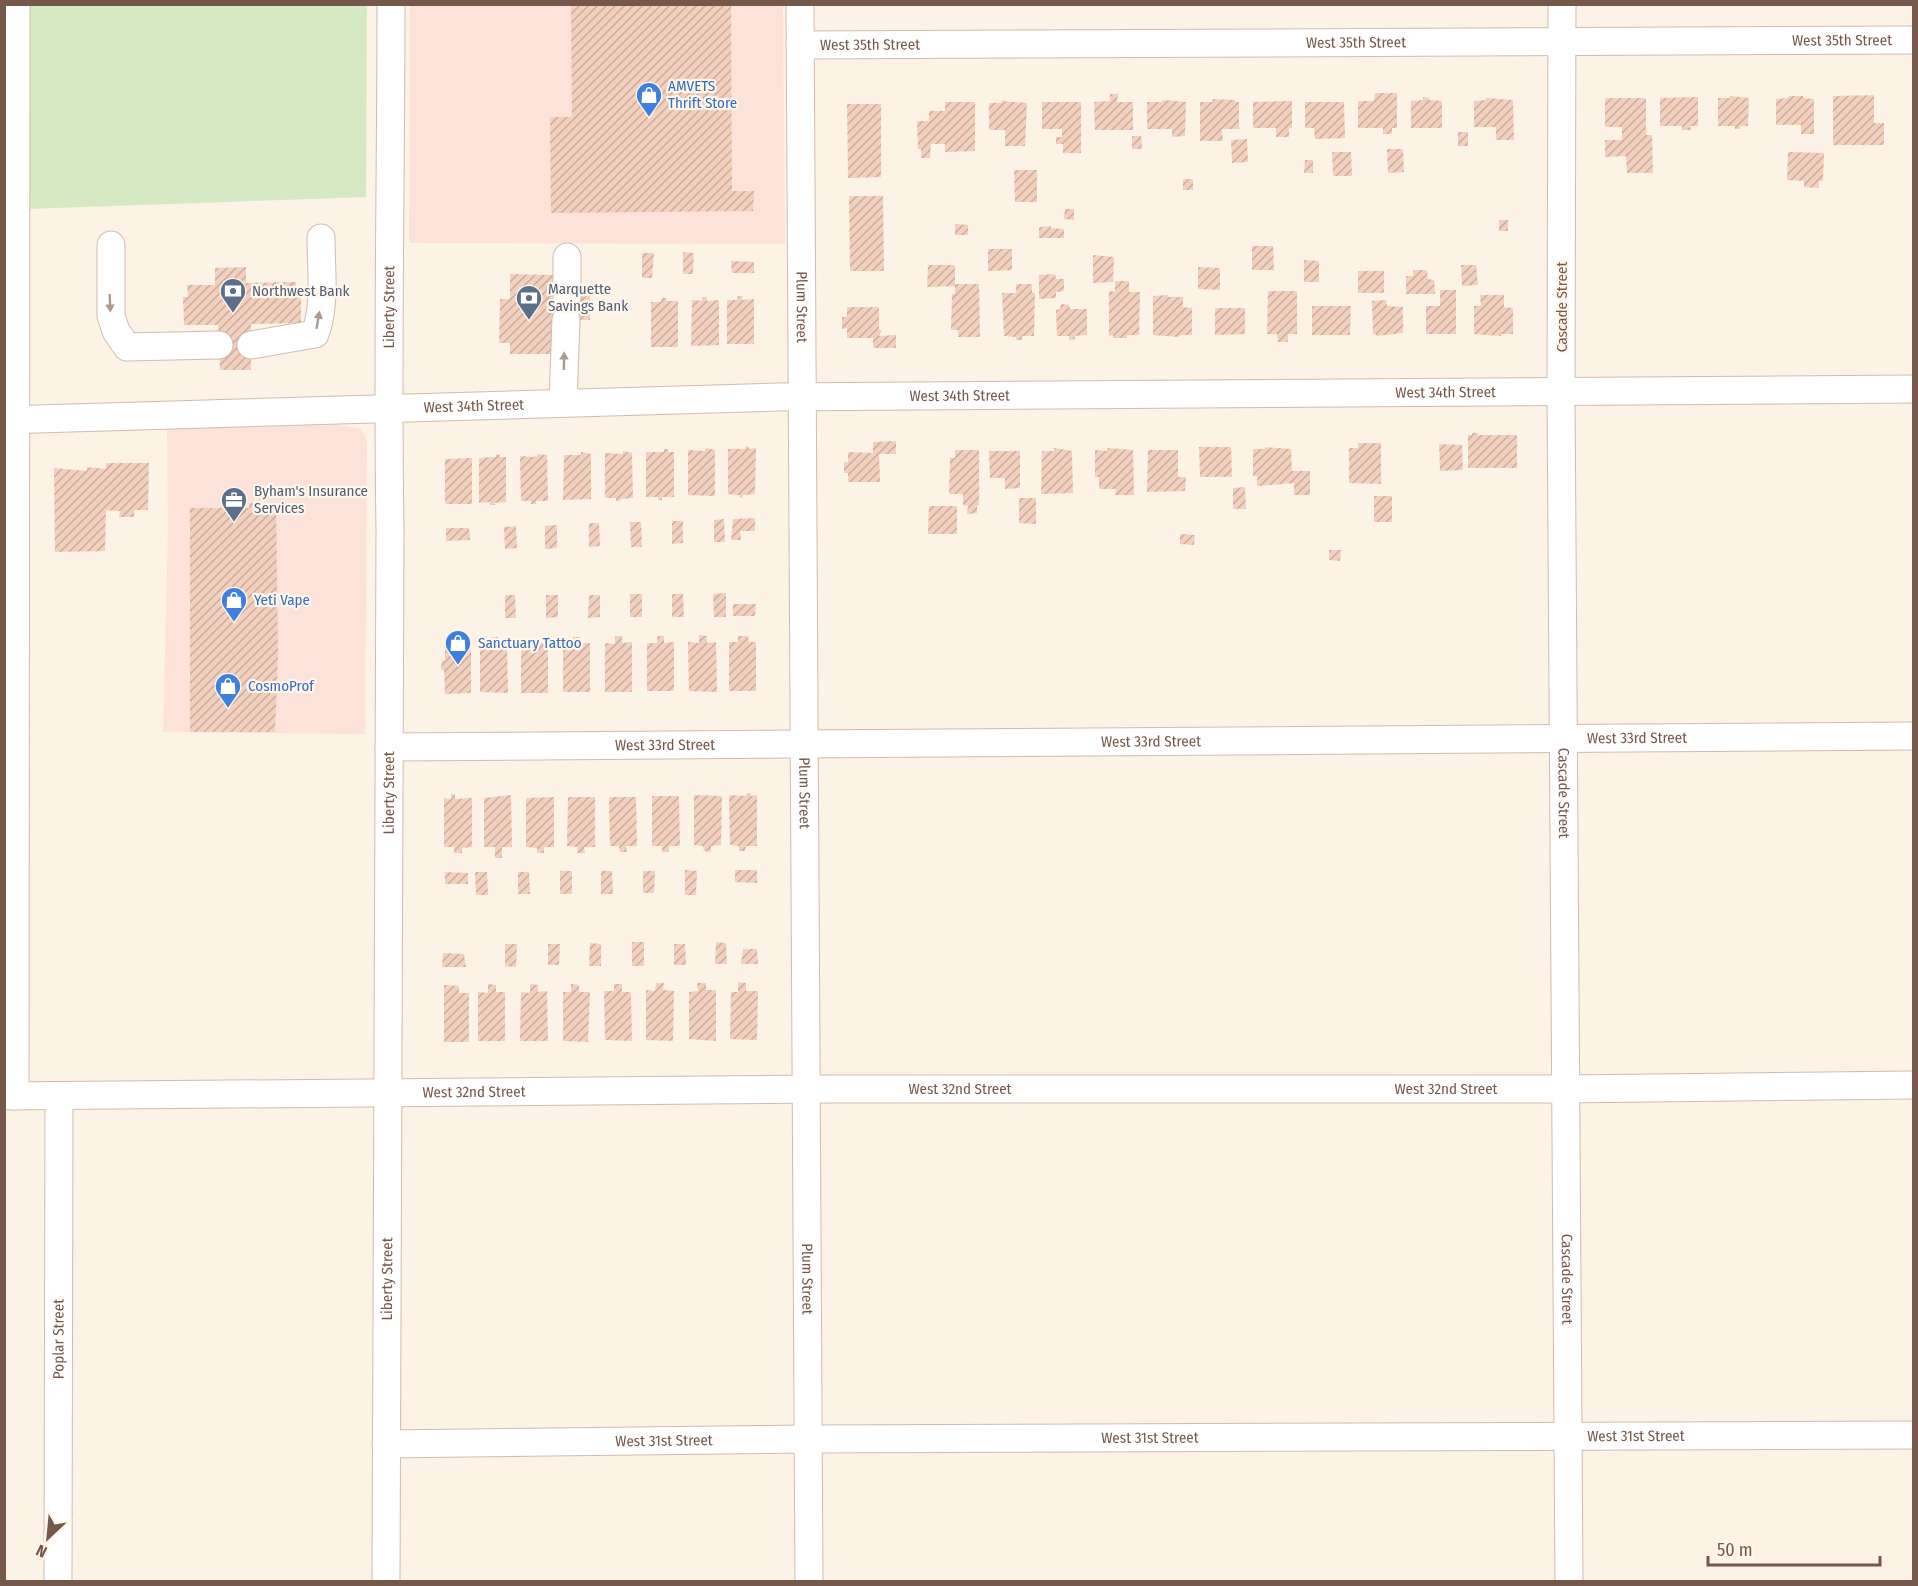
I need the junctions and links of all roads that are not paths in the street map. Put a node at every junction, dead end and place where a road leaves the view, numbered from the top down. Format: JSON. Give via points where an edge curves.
{"nodes":[{"id":1,"x":16,"y":4,"type":"edge"},
{"id":2,"x":391,"y":4,"type":"edge"},
{"id":3,"x":800,"y":4,"type":"edge"},
{"id":4,"x":1562,"y":4,"type":"edge"},
{"id":5,"x":1914,"y":39,"type":"edge"},
{"id":6,"x":1562,"y":42,"type":"junction"},
{"id":7,"x":800,"y":45,"type":"junction"},
{"id":8,"x":321,"y":238,"type":"dead end"},
{"id":9,"x":111,"y":244,"type":"dead end"},
{"id":10,"x":567,"y":257,"type":"dead end"},
{"id":11,"x":219,"y":345,"type":"dead end"},
{"id":12,"x":251,"y":345,"type":"dead end"},
{"id":13,"x":1914,"y":389,"type":"edge"},
{"id":14,"x":1561,"y":392,"type":"junction"},
{"id":15,"x":802,"y":397,"type":"junction"},
{"id":16,"x":563,"y":403,"type":"junction"},
{"id":17,"x":388,"y":408,"type":"junction"},
{"id":18,"x":10,"y":419,"type":"edge"},
{"id":19,"x":1914,"y":735,"type":"edge"},
{"id":20,"x":1565,"y":739,"type":"junction"},
{"id":21,"x":804,"y":743,"type":"junction"},
{"id":22,"x":389,"y":747,"type":"junction"},
{"id":23,"x":1914,"y":1085,"type":"edge"},
{"id":24,"x":807,"y":1089,"type":"junction"},
{"id":25,"x":1566,"y":1089,"type":"junction"},
{"id":26,"x":387,"y":1094,"type":"junction"},
{"id":27,"x":10,"y":1096,"type":"edge"},
{"id":28,"x":59,"y":1096,"type":"junction"},
{"id":29,"x":1914,"y":1435,"type":"edge"},
{"id":30,"x":1567,"y":1437,"type":"junction"},
{"id":31,"x":808,"y":1439,"type":"junction"},
{"id":32,"x":387,"y":1444,"type":"junction"},
{"id":33,"x":58,"y":1581,"type":"edge"},
{"id":34,"x":386,"y":1581,"type":"edge"},
{"id":35,"x":809,"y":1581,"type":"edge"},
{"id":36,"x":1569,"y":1581,"type":"edge"}],
"edges":[{"from":1,"to":18,"type":"street"},
{"from":2,"to":17,"type":"street","name":"Liberty Street"},
{"from":3,"to":7,"type":"street","name":"Plum Street"},
{"from":4,"to":6,"type":"street","name":"Cascade Street"},
{"from":5,"to":6,"type":"street","name":"West 35th Street"},
{"from":6,"to":7,"type":"street","name":"West 35th Street"},
{"from":6,"to":14,"type":"street","name":"Cascade Street"},
{"from":7,"to":15,"type":"street","name":"Plum Street"},
{"from":12,"to":8,"type":"street","one_way":true,"via":[[315,334],[321,304]]},
{"from":9,"to":11,"type":"street","one_way":true,"via":[[111,316],[127,347]]},
{"from":16,"to":10,"type":"street","one_way":true},
{"from":13,"to":14,"type":"street","name":"West 34th Street"},
{"from":14,"to":15,"type":"street","name":"West 34th Street"},
{"from":14,"to":20,"type":"street","name":"Cascade Street"},
{"from":15,"to":16,"type":"street","name":"West 34th Street"},
{"from":15,"to":21,"type":"street","name":"Plum Street"},
{"from":16,"to":17,"type":"street","name":"West 34th Street"},
{"from":17,"to":18,"type":"street","name":"West 34th Street"},
{"from":17,"to":22,"type":"street","name":"Liberty Street"},
{"from":18,"to":27,"type":"street"},
{"from":19,"to":20,"type":"street","name":"West 33rd Street"},
{"from":20,"to":21,"type":"street","name":"West 33rd Street"},
{"from":20,"to":25,"type":"street","name":"Cascade Street"},
{"from":21,"to":22,"type":"street","name":"West 33rd Street"},
{"from":21,"to":24,"type":"street","name":"Plum Street"},
{"from":22,"to":26,"type":"street","name":"Liberty Street"},
{"from":23,"to":25,"type":"street","name":"West 32nd Street"},
{"from":24,"to":25,"type":"street","name":"West 32nd Street"},
{"from":24,"to":26,"type":"street","name":"West 32nd Street"},
{"from":24,"to":31,"type":"street","name":"Plum Street"},
{"from":25,"to":30,"type":"street","name":"Cascade Street"},
{"from":26,"to":28,"type":"street","name":"West 32nd Street"},
{"from":26,"to":32,"type":"street","name":"Liberty Street"},
{"from":27,"to":28,"type":"street","name":"West 32nd Street"},
{"from":28,"to":33,"type":"street","name":"Poplar Street"},
{"from":29,"to":30,"type":"street","name":"West 31st Street"},
{"from":30,"to":31,"type":"street","name":"West 31st Street"},
{"from":30,"to":36,"type":"street","name":"Cascade Street"},
{"from":31,"to":32,"type":"street","name":"West 31st Street"},
{"from":31,"to":35,"type":"street","name":"Plum Street"},
{"from":32,"to":34,"type":"street","name":"Liberty Street"}]}
